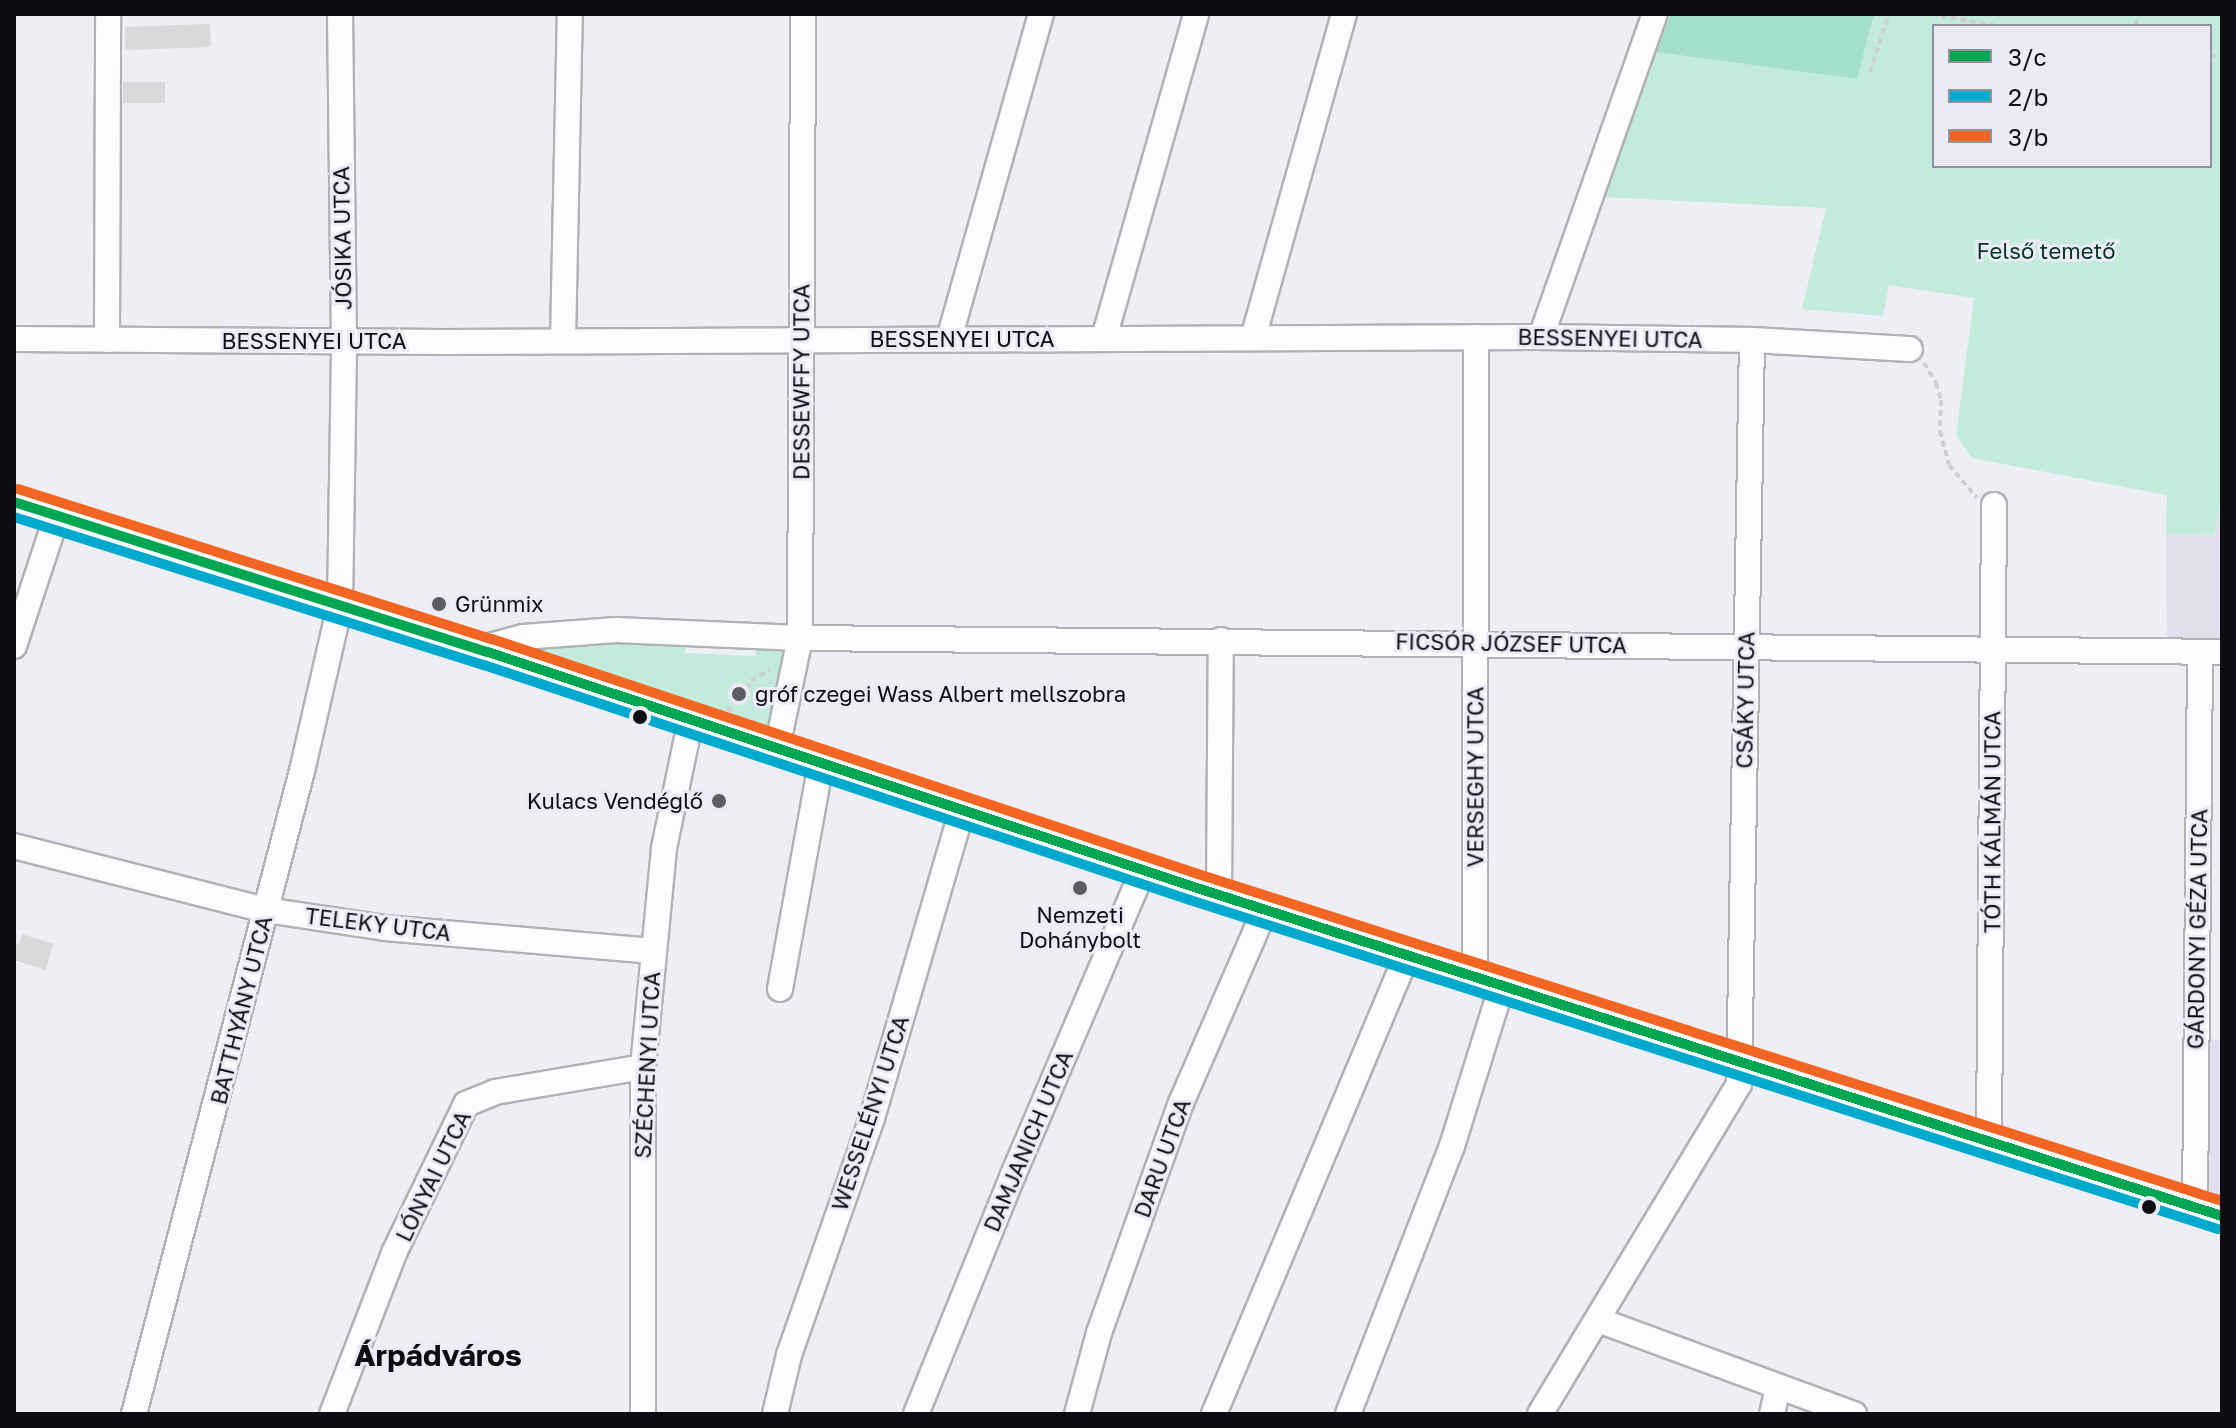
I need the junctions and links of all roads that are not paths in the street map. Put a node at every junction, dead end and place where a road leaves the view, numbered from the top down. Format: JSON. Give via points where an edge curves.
{"nodes":[{"id":1,"x":108,"y":14,"type":"edge"},
{"id":2,"x":340,"y":14,"type":"edge"},
{"id":3,"x":570,"y":14,"type":"edge"},
{"id":4,"x":803,"y":14,"type":"edge"},
{"id":5,"x":1041,"y":14,"type":"edge"},
{"id":6,"x":1196,"y":14,"type":"edge"},
{"id":7,"x":1344,"y":14,"type":"edge"},
{"id":8,"x":1655,"y":14,"type":"edge"},
{"id":9,"x":1476,"y":337,"type":"junction"},
{"id":10,"x":1541,"y":337,"type":"junction"},
{"id":11,"x":1104,"y":338,"type":"junction"},
{"id":12,"x":1253,"y":338,"type":"junction"},
{"id":13,"x":14,"y":339,"type":"edge"},
{"id":14,"x":801,"y":339,"type":"junction"},
{"id":15,"x":949,"y":339,"type":"junction"},
{"id":16,"x":107,"y":340,"type":"junction"},
{"id":17,"x":1752,"y":340,"type":"junction"},
{"id":18,"x":344,"y":341,"type":"junction"},
{"id":19,"x":563,"y":341,"type":"junction"},
{"id":20,"x":1910,"y":349,"type":"road end"},
{"id":21,"x":14,"y":502,"type":"edge"},
{"id":22,"x":1994,"y":505,"type":"road end"},
{"id":23,"x":57,"y":515,"type":"junction"},
{"id":24,"x":340,"y":605,"type":"junction"},
{"id":25,"x":792,"y":638,"type":"junction"},
{"id":26,"x":1221,"y":640,"type":"junction"},
{"id":27,"x":1476,"y":642,"type":"junction"},
{"id":28,"x":14,"y":646,"type":"edge"},
{"id":29,"x":1746,"y":648,"type":"junction"},
{"id":30,"x":478,"y":649,"type":"junction"},
{"id":31,"x":1993,"y":649,"type":"junction"},
{"id":32,"x":2211,"y":652,"type":"edge"},
{"id":33,"x":691,"y":719,"type":"junction"},
{"id":34,"x":777,"y":748,"type":"junction"},
{"id":35,"x":821,"y":763,"type":"junction"},
{"id":36,"x":962,"y":810,"type":"junction"},
{"id":37,"x":14,"y":846,"type":"edge"},
{"id":38,"x":1143,"y":870,"type":"junction"},
{"id":39,"x":1219,"y":895,"type":"junction"},
{"id":40,"x":266,"y":910,"type":"junction"},
{"id":41,"x":1265,"y":910,"type":"junction"},
{"id":42,"x":653,"y":951,"type":"junction"},
{"id":43,"x":1407,"y":955,"type":"junction"},
{"id":44,"x":1475,"y":977,"type":"junction"},
{"id":45,"x":1502,"y":985,"type":"junction"},
{"id":46,"x":780,"y":989,"type":"dead end"},
{"id":47,"x":1741,"y":1061,"type":"junction"},
{"id":48,"x":643,"y":1067,"type":"junction"},
{"id":49,"x":1989,"y":1140,"type":"junction"},
{"id":50,"x":2195,"y":1207,"type":"junction"},
{"id":51,"x":2222,"y":1216,"type":"edge"},
{"id":52,"x":1598,"y":1320,"type":"junction"},
{"id":53,"x":1778,"y":1389,"type":"junction"},
{"id":54,"x":134,"y":1414,"type":"edge"},
{"id":55,"x":332,"y":1414,"type":"edge"},
{"id":56,"x":643,"y":1414,"type":"edge"},
{"id":57,"x":775,"y":1414,"type":"edge"},
{"id":58,"x":916,"y":1414,"type":"edge"},
{"id":59,"x":1077,"y":1414,"type":"edge"},
{"id":60,"x":1214,"y":1414,"type":"edge"},
{"id":61,"x":1348,"y":1414,"type":"edge"},
{"id":62,"x":1540,"y":1414,"type":"edge"},
{"id":63,"x":1772,"y":1414,"type":"edge"},
{"id":64,"x":1850,"y":1414,"type":"edge"}],
"edges":[{"from":1,"to":16,"type":"street"},
{"from":2,"to":18,"type":"street","name":"JÓSIKA UTCA"},
{"from":3,"to":19,"type":"street"},
{"from":4,"to":14,"type":"street","name":"DESSEWFFY UTCA"},
{"from":5,"to":15,"type":"street"},
{"from":6,"to":11,"type":"street"},
{"from":7,"to":12,"type":"street"},
{"from":8,"to":10,"type":"street"},
{"from":9,"to":10,"type":"street","name":"BESSENYEI UTCA"},
{"from":9,"to":12,"type":"street","name":"BESSENYEI UTCA"},
{"from":9,"to":27,"type":"street","name":"VERSEGHY UTCA"},
{"from":10,"to":17,"type":"street","name":"BESSENYEI UTCA"},
{"from":11,"to":12,"type":"street","name":"BESSENYEI UTCA"},
{"from":11,"to":15,"type":"street","name":"BESSENYEI UTCA"},
{"from":13,"to":16,"type":"street","name":"BESSENYEI UTCA"},
{"from":14,"to":15,"type":"street","name":"BESSENYEI UTCA"},
{"from":14,"to":19,"type":"street","name":"BESSENYEI UTCA"},
{"from":14,"to":25,"type":"street","name":"DESSEWFFY UTCA"},
{"from":16,"to":18,"type":"street","name":"BESSENYEI UTCA"},
{"from":17,"to":20,"type":"street","name":"BESSENYEI UTCA"},
{"from":17,"to":29,"type":"street","name":"CSÁKY UTCA"},
{"from":18,"to":19,"type":"street","name":"BESSENYEI UTCA"},
{"from":18,"to":24,"type":"street","name":"JÓSIKA UTCA"},
{"from":21,"to":23,"type":"street"},
{"from":22,"to":31,"type":"street","name":"TÓTH KÁLMÁN UTCA"},
{"from":23,"to":24,"type":"street"},
{"from":23,"to":28,"type":"street"},
{"from":24,"to":30,"type":"street"},
{"from":24,"to":40,"type":"street","name":"BATTHYÁNY UTCA"},
{"from":25,"to":26,"type":"street","name":"FICSÓR JÓZSEF UTCA"},
{"from":25,"to":30,"type":"street","name":"FICSÓR JÓZSEF UTCA","via":[[616,630],[523,637]]},
{"from":25,"to":34,"type":"street","name":"DESSEWFFY UTCA"},
{"from":26,"to":27,"type":"street","name":"FICSÓR JÓZSEF UTCA"},
{"from":26,"to":39,"type":"street"},
{"from":27,"to":29,"type":"street","name":"FICSÓR JÓZSEF UTCA"},
{"from":27,"to":44,"type":"street","name":"VERSEGHY UTCA"},
{"from":29,"to":31,"type":"street","name":"FICSÓR JÓZSEF UTCA"},
{"from":29,"to":47,"type":"street","name":"CSÁKY UTCA"},
{"from":30,"to":33,"type":"street"},
{"from":31,"to":32,"type":"street","name":"FICSÓR JÓZSEF UTCA"},
{"from":31,"to":49,"type":"street","name":"TÓTH KÁLMÁN UTCA"},
{"from":32,"to":50,"type":"street","name":"GÁRDONYI GÉZA UTCA"},
{"from":33,"to":34,"type":"street"},
{"from":33,"to":42,"type":"street","name":"SZÉCHENYI UTCA","via":[[664,848]]},
{"from":34,"to":35,"type":"street"},
{"from":35,"to":36,"type":"street"},
{"from":35,"to":46,"type":"street"},
{"from":36,"to":38,"type":"street"},
{"from":36,"to":57,"type":"street","name":"WESSELÉNYI UTCA","via":[[872,1118],[789,1355]]},
{"from":37,"to":40,"type":"street","name":"TELEKY UTCA"},
{"from":38,"to":39,"type":"street"},
{"from":38,"to":58,"type":"street","name":"DAMJANICH UTCA"},
{"from":39,"to":41,"type":"street"},
{"from":40,"to":42,"type":"street","name":"TELEKY UTCA","via":[[385,928]]},
{"from":40,"to":54,"type":"street","name":"BATTHYÁNY UTCA"},
{"from":41,"to":43,"type":"street"},
{"from":41,"to":59,"type":"street","name":"DARU UTCA","via":[[1181,1103],[1099,1333]]},
{"from":42,"to":48,"type":"street","name":"SZÉCHENYI UTCA"},
{"from":43,"to":44,"type":"street"},
{"from":43,"to":60,"type":"street"},
{"from":44,"to":45,"type":"street"},
{"from":45,"to":47,"type":"street"},
{"from":45,"to":61,"type":"street","via":[[1452,1146]]},
{"from":47,"to":49,"type":"street"},
{"from":47,"to":52,"type":"street","name":"CSÁKY UTCA","via":[[1739,1084]]},
{"from":48,"to":55,"type":"street","name":"LÓNYAI UTCA","via":[[495,1092],[466,1104],[394,1253]]},
{"from":48,"to":56,"type":"street","name":"SZÉCHENYI UTCA"},
{"from":49,"to":50,"type":"street"},
{"from":50,"to":51,"type":"street"},
{"from":52,"to":53,"type":"street"},
{"from":52,"to":62,"type":"street","name":"CSÁKY UTCA"},
{"from":53,"to":63,"type":"street"},
{"from":53,"to":64,"type":"street"}]}
